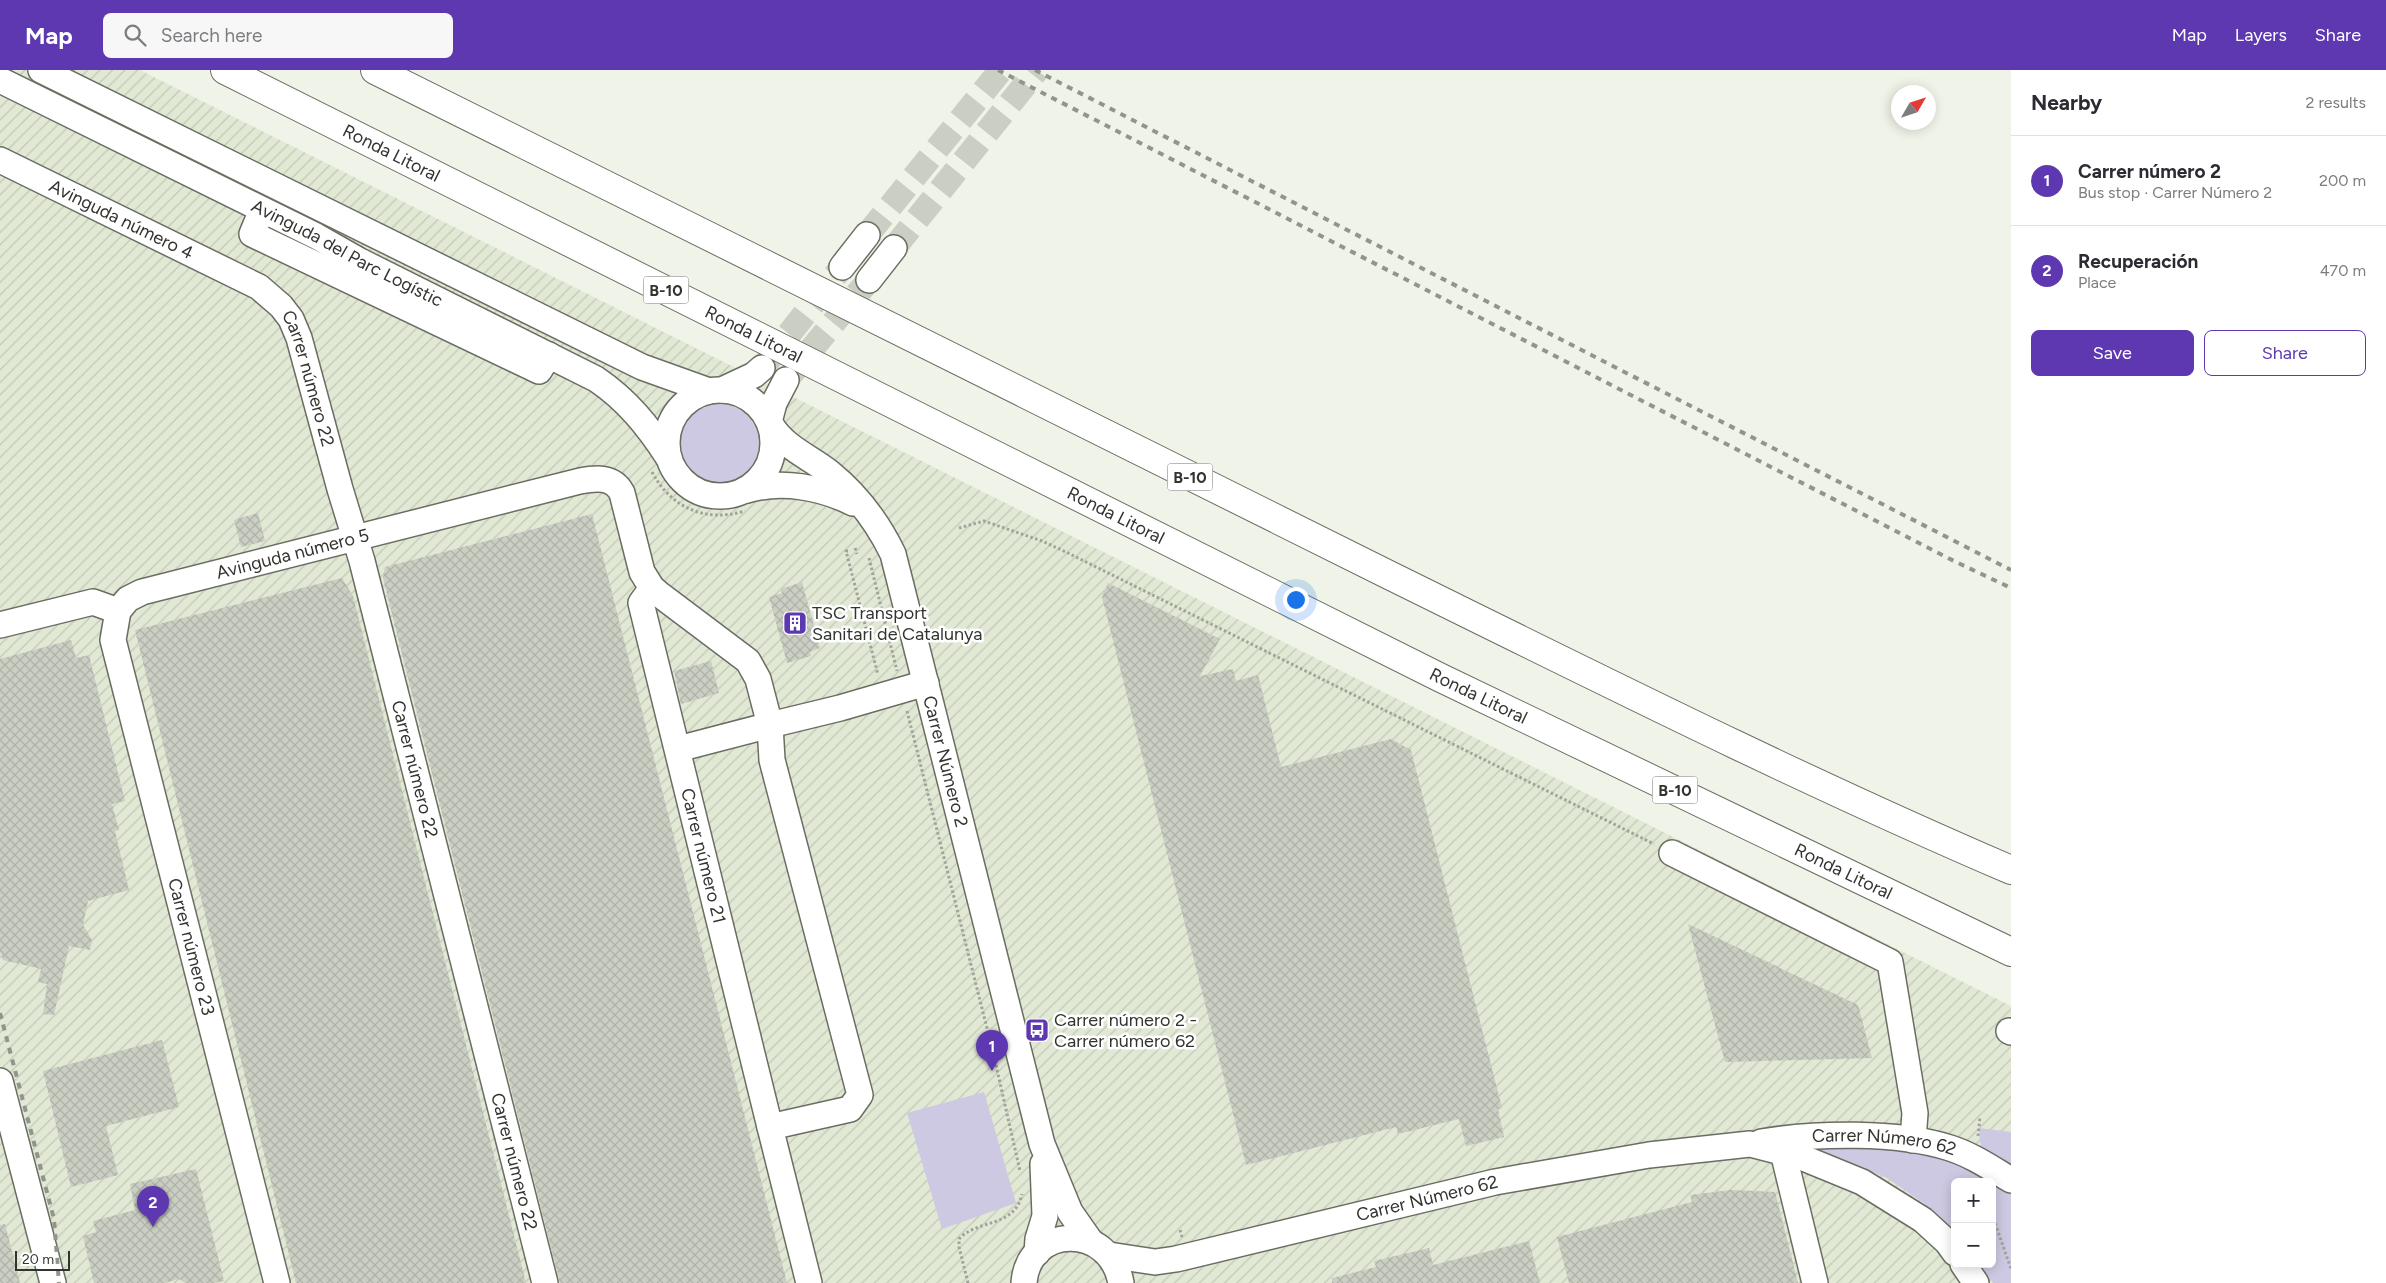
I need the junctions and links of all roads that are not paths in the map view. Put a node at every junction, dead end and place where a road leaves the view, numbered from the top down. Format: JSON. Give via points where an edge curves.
{"nodes":[{"id":1,"x":41,"y":70,"type":"edge"},
{"id":2,"x":225,"y":70,"type":"edge"},
{"id":3,"x":375,"y":70,"type":"edge"},
{"id":4,"x":0,"y":80,"type":"edge"},
{"id":5,"x":0,"y":160,"type":"edge"},
{"id":6,"x":867,"y":235,"type":"tunnel mouth"},
{"id":7,"x":894,"y":248,"type":"tunnel mouth"},
{"id":8,"x":842,"y":267,"type":"tunnel mouth"},
{"id":9,"x":244,"y":279,"type":"joint"},
{"id":10,"x":869,"y":280,"type":"tunnel mouth"},
{"id":11,"x":762,"y":368,"type":"tunnel mouth"},
{"id":12,"x":786,"y":380,"type":"tunnel mouth"},
{"id":13,"x":716,"y":390,"type":"junction"},
{"id":14,"x":770,"y":424,"type":"junction"},
{"id":15,"x":668,"y":457,"type":"junction"},
{"id":16,"x":747,"y":490,"type":"junction"},
{"id":17,"x":864,"y":508,"type":"junction"},
{"id":18,"x":355,"y":539,"type":"junction"},
{"id":19,"x":652,"y":588,"type":"junction"},
{"id":20,"x":118,"y":611,"type":"junction"},
{"id":21,"x":0,"y":625,"type":"edge"},
{"id":22,"x":926,"y":683,"type":"junction"},
{"id":23,"x":770,"y":725,"type":"junction"},
{"id":24,"x":678,"y":749,"type":"junction"},
{"id":25,"x":1672,"y":853,"type":"road end"},
{"id":26,"x":2011,"y":870,"type":"edge"},
{"id":27,"x":2009,"y":951,"type":"edge"},
{"id":28,"x":0,"y":1080,"type":"edge"},
{"id":29,"x":770,"y":1127,"type":"junction"},
{"id":30,"x":1913,"y":1140,"type":"junction"},
{"id":31,"x":1042,"y":1144,"type":"junction"},
{"id":32,"x":1750,"y":1144,"type":"junction"},
{"id":33,"x":1783,"y":1152,"type":"junction"},
{"id":34,"x":2011,"y":1180,"type":"edge"},
{"id":35,"x":1100,"y":1248,"type":"junction"},
{"id":36,"x":1951,"y":1248,"type":"edge"},
{"id":37,"x":1037,"y":1253,"type":"junction"},
{"id":38,"x":1966,"y":1268,"type":"edge"},
{"id":39,"x":53,"y":1283,"type":"edge"},
{"id":40,"x":277,"y":1283,"type":"edge"},
{"id":41,"x":545,"y":1283,"type":"edge"},
{"id":42,"x":809,"y":1283,"type":"edge"},
{"id":43,"x":1024,"y":1283,"type":"edge"},
{"id":44,"x":1121,"y":1283,"type":"edge"},
{"id":45,"x":1815,"y":1283,"type":"edge"},
{"id":46,"x":1976,"y":1283,"type":"edge"}],
"edges":[{"from":1,"to":13,"type":"street","name":"Avinguda del Parc Logístic","via":[[642,368]]},
{"from":2,"to":27,"type":"highway","name":"Ronda Litoral","number":"B-10","via":[[1441,678]]},
{"from":3,"to":26,"type":"highway","number":"B-10","via":[[1493,626],[1887,817]]},
{"from":4,"to":15,"type":"street","name":"Avinguda del Parc Logístic","via":[[316,236],[612,390],[642,420]]},
{"from":5,"to":9,"type":"street","name":"Avinguda número 4"},
{"from":6,"to":8,"type":"street"},
{"from":7,"to":10,"type":"street"},
{"from":9,"to":18,"type":"street","name":"Carrer número 22","via":[[269,294],[291,319]]},
{"from":11,"to":13,"type":"street","via":[[754,375]]},
{"from":12,"to":14,"type":"street","via":[[774,403]]},
{"from":13,"to":14,"type":"street","via":[[743,395],[756,404]]},
{"from":13,"to":15,"type":"street","via":[[693,397],[675,414],[666,439]]},
{"from":14,"to":16,"type":"street","via":[[773,450],[769,466],[760,480]]},
{"from":14,"to":17,"type":"street","name":"Carrer Número 2","via":[[784,442],[829,472]]},
{"from":15,"to":16,"type":"street","via":[[684,484],[698,493],[715,497]]},
{"from":16,"to":17,"type":"street","via":[[769,486],[805,487],[839,496]]},
{"from":17,"to":22,"type":"street","name":"Carrer Número 2","via":[[893,554]]},
{"from":18,"to":19,"type":"street","name":"Avinguda número 5","via":[[593,479],[608,481],[622,493],[642,572]]},
{"from":18,"to":20,"type":"street","name":"Avinguda número 5","via":[[142,592],[128,599]]},
{"from":18,"to":41,"type":"street","name":"Carrer número 22"},
{"from":19,"to":23,"type":"street","via":[[741,654],[754,669]]},
{"from":19,"to":24,"type":"street","name":"Carrer número 21","via":[[641,603]]},
{"from":20,"to":21,"type":"street","via":[[93,602]]},
{"from":20,"to":40,"type":"street","name":"Carrer número 23","via":[[113,640]]},
{"from":22,"to":23,"type":"street"},
{"from":22,"to":31,"type":"street","name":"Carrer Número 2"},
{"from":23,"to":24,"type":"street"},
{"from":23,"to":29,"type":"street","via":[[772,760],[860,1095],[850,1109]]},
{"from":24,"to":29,"type":"street","name":"Carrer número 21"},
{"from":25,"to":30,"type":"street","via":[[1890,962],[1915,1113]]},
{"from":28,"to":39,"type":"street"},
{"from":29,"to":42,"type":"street","name":"Carrer número 21"},
{"from":30,"to":32,"type":"street","name":"Carrer Número 62","via":[[1896,1136],[1791,1137]]},
{"from":30,"to":34,"type":"street","name":"Carrer Número 62","via":[[1950,1148],[1980,1160]]},
{"from":31,"to":35,"type":"street","name":"Carrer Número 2","via":[[1070,1212]]},
{"from":31,"to":37,"type":"street","name":"Carrer Número 2","via":[[1045,1216]]},
{"from":32,"to":33,"type":"street","name":"Carrer Número 62"},
{"from":32,"to":35,"type":"street","name":"Carrer Número 62","via":[[1649,1155],[1495,1182],[1176,1259],[1155,1262]]},
{"from":33,"to":36,"type":"street","name":"Carrer Número 62","via":[[1862,1182],[1923,1220]]},
{"from":33,"to":45,"type":"street"},
{"from":35,"to":37,"type":"street","name":"Carrer Número 62","via":[[1074,1238],[1052,1242]]},
{"from":35,"to":44,"type":"street","name":"Carrer Número 2","via":[[1119,1272]]},
{"from":37,"to":43,"type":"street","via":[[1028,1266]]},
{"from":38,"to":46,"type":"street"}]}
